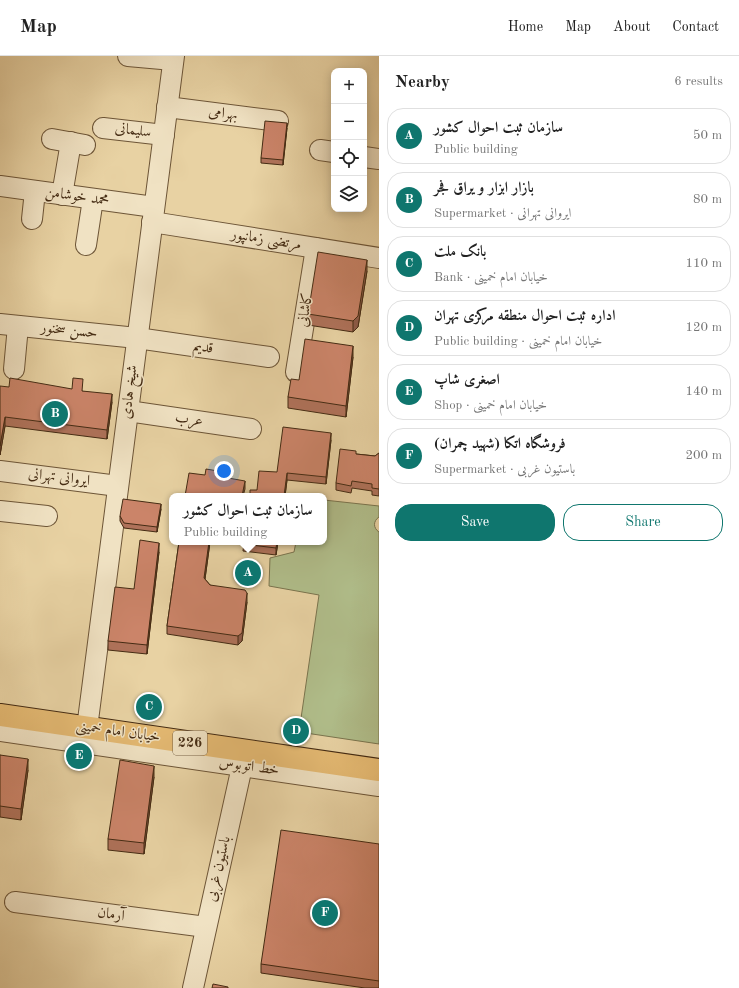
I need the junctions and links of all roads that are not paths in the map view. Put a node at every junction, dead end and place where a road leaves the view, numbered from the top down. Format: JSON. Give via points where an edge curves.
{"nodes":[{"id":1,"x":128,"y":56,"type":"edge"},
{"id":2,"x":174,"y":58,"type":"edge"},
{"id":3,"x":167,"y":107,"type":"junction"},
{"id":4,"x":278,"y":121,"type":"edge"},
{"id":5,"x":103,"y":128,"type":"dead end"},
{"id":6,"x":164,"y":135,"type":"junction"},
{"id":7,"x":69,"y":142,"type":"dead end"},
{"id":8,"x":367,"y":157,"type":"edge"},
{"id":9,"x":379,"y":159,"type":"edge"},
{"id":10,"x":0,"y":186,"type":"edge"},
{"id":11,"x":35,"y":191,"type":"junction"},
{"id":12,"x":62,"y":195,"type":"junction"},
{"id":13,"x":93,"y":199,"type":"junction"},
{"id":14,"x":153,"y":214,"type":"junction"},
{"id":15,"x":32,"y":219,"type":"dead end"},
{"id":16,"x":86,"y":245,"type":"dead end"},
{"id":17,"x":316,"y":248,"type":"junction"},
{"id":18,"x":379,"y":258,"type":"edge"},
{"id":19,"x":9,"y":325,"type":"edge"},
{"id":20,"x":137,"y":338,"type":"junction"},
{"id":21,"x":269,"y":357,"type":"dead end"},
{"id":22,"x":14,"y":369,"type":"dead end"},
{"id":23,"x":296,"y":372,"type":"dead end"},
{"id":24,"x":128,"y":411,"type":"junction"},
{"id":25,"x":251,"y":429,"type":"dead end"},
{"id":26,"x":0,"y":471,"type":"edge"},
{"id":27,"x":118,"y":486,"type":"junction"},
{"id":28,"x":0,"y":511,"type":"edge"},
{"id":29,"x":47,"y":516,"type":"dead end"},
{"id":30,"x":0,"y":715,"type":"edge"},
{"id":31,"x":87,"y":728,"type":"junction"},
{"id":32,"x":0,"y":731,"type":"edge"},
{"id":33,"x":244,"y":758,"type":"junction"},
{"id":34,"x":379,"y":770,"type":"edge"},
{"id":35,"x":379,"y":786,"type":"edge"},
{"id":36,"x":15,"y":902,"type":"dead end"},
{"id":37,"x":206,"y":927,"type":"junction"},
{"id":38,"x":193,"y":988,"type":"edge"}],
"edges":[{"from":1,"to":2,"type":"street"},
{"from":2,"to":3,"type":"street","name":"شیخ هادی"},
{"from":3,"to":4,"type":"street","name":"بهرامی"},
{"from":3,"to":6,"type":"street","name":"شیخ هادی"},
{"from":5,"to":6,"type":"street","name":"سلیمانی"},
{"from":6,"to":14,"type":"street","name":"شیخ هادی"},
{"from":7,"to":12,"type":"street"},
{"from":8,"to":9,"type":"street"},
{"from":10,"to":11,"type":"street","name":"محمد خوشامن"},
{"from":11,"to":12,"type":"street","name":"محمد خوشامن"},
{"from":11,"to":15,"type":"street"},
{"from":12,"to":13,"type":"street","name":"محمد خوشامن"},
{"from":13,"to":14,"type":"street","name":"محمد خوشامن"},
{"from":13,"to":16,"type":"street"},
{"from":14,"to":17,"type":"street","name":"مرتضی زمانپور"},
{"from":14,"to":20,"type":"street","name":"شیخ هادی"},
{"from":17,"to":18,"type":"street","name":"مرتضی زمانپور"},
{"from":17,"to":23,"type":"street","name":"کاشانی"},
{"from":19,"to":20,"type":"street","name":"حسن سخنور"},
{"from":19,"to":22,"type":"street"},
{"from":20,"to":21,"type":"street","name":"قدیم"},
{"from":20,"to":24,"type":"street","name":"شیخ هادی"},
{"from":24,"to":25,"type":"street","name":"عرب"},
{"from":24,"to":27,"type":"street","name":"شیخ هادی"},
{"from":26,"to":27,"type":"street","name":"ایروانی تهرانی"},
{"from":27,"to":31,"type":"street","name":"شیخ هادی"},
{"from":28,"to":29,"type":"street"},
{"from":30,"to":31,"type":"main road","name":"خیابان امام خمینی","number":"226"},
{"from":31,"to":33,"type":"main road","name":"خیابان امام خمینی","number":"226"},
{"from":32,"to":33,"type":"street","name":"خط اتوبوس"},
{"from":33,"to":34,"type":"main road","name":"خیابان امام خمینی","number":"226"},
{"from":33,"to":35,"type":"street","name":"خط اتوبوس"},
{"from":33,"to":37,"type":"street","name":"باستیون غربی"},
{"from":36,"to":37,"type":"street","name":"آرمان"},
{"from":37,"to":38,"type":"street","name":"باستیون غربی"}]}
